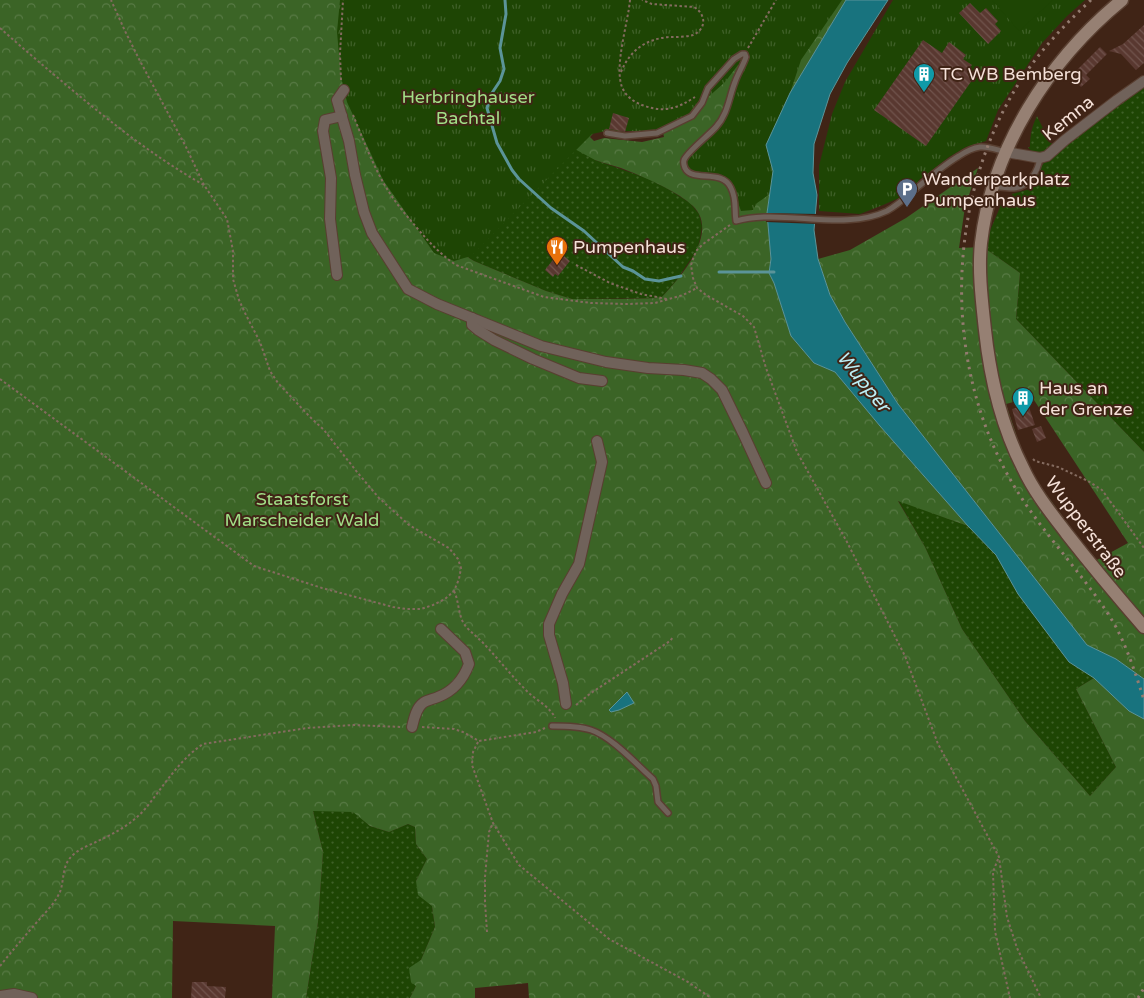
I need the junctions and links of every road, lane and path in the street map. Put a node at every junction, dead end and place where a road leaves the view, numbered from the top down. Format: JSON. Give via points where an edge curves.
{"nodes":[{"id":1,"x":111,"y":0,"type":"edge"},
{"id":2,"x":343,"y":0,"type":"edge"},
{"id":3,"x":630,"y":0,"type":"edge"},
{"id":4,"x":642,"y":0,"type":"edge"},
{"id":5,"x":776,"y":0,"type":"edge"},
{"id":6,"x":1122,"y":0,"type":"edge"},
{"id":7,"x":0,"y":28,"type":"edge"},
{"id":8,"x":745,"y":54,"type":"junction"},
{"id":9,"x":620,"y":77,"type":"junction"},
{"id":10,"x":1144,"y":81,"type":"edge"},
{"id":11,"x":708,"y":88,"type":"junction"},
{"id":12,"x":344,"y":90,"type":"joint"},
{"id":13,"x":352,"y":111,"type":"dead end"},
{"id":14,"x":342,"y":116,"type":"junction"},
{"id":15,"x":607,"y":133,"type":"dead end"},
{"id":16,"x":1006,"y":152,"type":"junction"},
{"id":17,"x":1040,"y":158,"type":"junction"},
{"id":18,"x":204,"y":185,"type":"junction"},
{"id":19,"x":993,"y":186,"type":"junction"},
{"id":20,"x":736,"y":221,"type":"junction"},
{"id":21,"x":576,"y":265,"type":"dead end"},
{"id":22,"x":337,"y":275,"type":"dead end"},
{"id":23,"x":697,"y":288,"type":"junction"},
{"id":24,"x":671,"y":299,"type":"junction"},
{"id":25,"x":472,"y":318,"type":"junction"},
{"id":26,"x":0,"y":378,"type":"edge"},
{"id":27,"x":602,"y":381,"type":"dead end"},
{"id":28,"x":597,"y":441,"type":"dead end"},
{"id":29,"x":1013,"y":446,"type":"junction"},
{"id":30,"x":766,"y":484,"type":"dead end"},
{"id":31,"x":1144,"y":548,"type":"edge"},
{"id":32,"x":454,"y":591,"type":"junction"},
{"id":33,"x":1144,"y":627,"type":"edge"},
{"id":34,"x":441,"y":629,"type":"dead end"},
{"id":35,"x":672,"y":638,"type":"dead end"},
{"id":36,"x":568,"y":706,"type":"joint"},
{"id":37,"x":560,"y":717,"type":"dead end"},
{"id":38,"x":552,"y":726,"type":"joint"},
{"id":39,"x":412,"y":727,"type":"junction"},
{"id":40,"x":479,"y":741,"type":"junction"},
{"id":41,"x":668,"y":813,"type":"dead end"},
{"id":42,"x":492,"y":823,"type":"junction"},
{"id":43,"x":999,"y":856,"type":"junction"},
{"id":44,"x":487,"y":932,"type":"dead end"},
{"id":45,"x":0,"y":966,"type":"edge"},
{"id":46,"x":0,"y":996,"type":"edge"},
{"id":47,"x":32,"y":998,"type":"edge"},
{"id":48,"x":711,"y":998,"type":"edge"},
{"id":49,"x":1010,"y":998,"type":"edge"},
{"id":50,"x":1041,"y":998,"type":"edge"}],
"edges":[{"from":1,"to":18,"type":"path"},
{"from":2,"to":12,"type":"path","via":[[340,74]]},
{"from":3,"to":9,"type":"path"},
{"from":4,"to":9,"type":"path","via":[[652,4],[694,7],[700,11],[703,24],[692,35],[644,44],[628,57]]},
{"from":5,"to":8,"type":"path"},
{"from":6,"to":16,"type":"main road","name":"Wupperstraße","via":[[1093,26],[1046,81]]},
{"from":7,"to":18,"type":"path","via":[[92,107],[183,174]]},
{"from":8,"to":11,"type":"lane","via":[[740,54]]},
{"from":8,"to":20,"type":"lane","via":[[722,119],[684,160],[685,168],[692,174],[719,177],[729,184],[736,202]]},
{"from":9,"to":11,"type":"path","via":[[627,95],[641,105],[655,109],[681,106]]},
{"from":10,"to":17,"type":"street","name":"Kemna","via":[[1047,156]]},
{"from":11,"to":15,"type":"lane","via":[[692,116],[656,133],[625,136]]},
{"from":12,"to":14,"type":"street","via":[[337,100]]},
{"from":13,"to":24,"type":"path","via":[[388,190],[402,211],[444,257],[544,297],[627,304]]},
{"from":14,"to":22,"type":"street","via":[[325,120],[323,131],[331,178],[330,219]]},
{"from":14,"to":25,"type":"street","via":[[364,212],[372,233],[408,289]]},
{"from":16,"to":17,"type":"street","name":"Kemna"},
{"from":16,"to":19,"type":"main road","name":"Wupperstraße"},
{"from":16,"to":20,"type":"lane","via":[[988,147],[968,150],[898,204],[875,216],[850,220],[766,217]]},
{"from":17,"to":19,"type":"lane","via":[[1039,166],[1027,183],[1014,188]]},
{"from":18,"to":32,"type":"path","via":[[227,219],[233,251],[233,279],[270,371],[384,503],[408,525],[449,548],[458,559],[460,568]]},
{"from":19,"to":29,"type":"main road","name":"Wupperstraße","via":[[981,245],[982,300],[993,381]]},
{"from":20,"to":23,"type":"path","via":[[697,250],[691,265]]},
{"from":21,"to":24,"type":"path","via":[[610,284]]},
{"from":23,"to":24,"type":"path"},
{"from":23,"to":43,"type":"path","via":[[743,316],[754,327],[797,452],[847,542],[904,656],[938,744]]},
{"from":25,"to":27,"type":"street","via":[[472,325],[478,330],[533,359],[579,378]]},
{"from":25,"to":30,"type":"street","via":[[541,346],[606,362],[702,373],[722,390]]},
{"from":26,"to":32,"type":"path","via":[[254,566],[322,588],[406,609],[433,605]]},
{"from":28,"to":36,"type":"street","via":[[602,462],[579,564],[549,624]]},
{"from":29,"to":31,"type":"path","via":[[1023,449],[1035,461],[1058,467],[1102,490]]},
{"from":29,"to":33,"type":"main road","name":"Wupperstraße","via":[[1029,480],[1053,516]]},
{"from":32,"to":37,"type":"path","via":[[464,623],[556,720]]},
{"from":34,"to":39,"type":"street","via":[[465,652],[470,664],[454,689],[423,703],[416,712]]},
{"from":35,"to":36,"type":"path"},
{"from":38,"to":40,"type":"path","via":[[536,732]]},
{"from":38,"to":41,"type":"lane","via":[[592,730],[612,743],[653,779],[658,802]]},
{"from":39,"to":40,"type":"path","via":[[454,729]]},
{"from":39,"to":45,"type":"path","via":[[353,725],[307,728],[203,744],[180,763],[128,825],[75,853],[63,872],[59,894]]},
{"from":40,"to":42,"type":"path","via":[[473,752],[472,765]]},
{"from":42,"to":44,"type":"path","via":[[485,877]]},
{"from":42,"to":48,"type":"path","via":[[519,865],[608,939]]},
{"from":43,"to":49,"type":"path","via":[[994,872],[995,931]]},
{"from":43,"to":50,"type":"path","via":[[1007,917],[1017,948]]},
{"from":46,"to":47,"type":"street","via":[[14,994]]}]}
